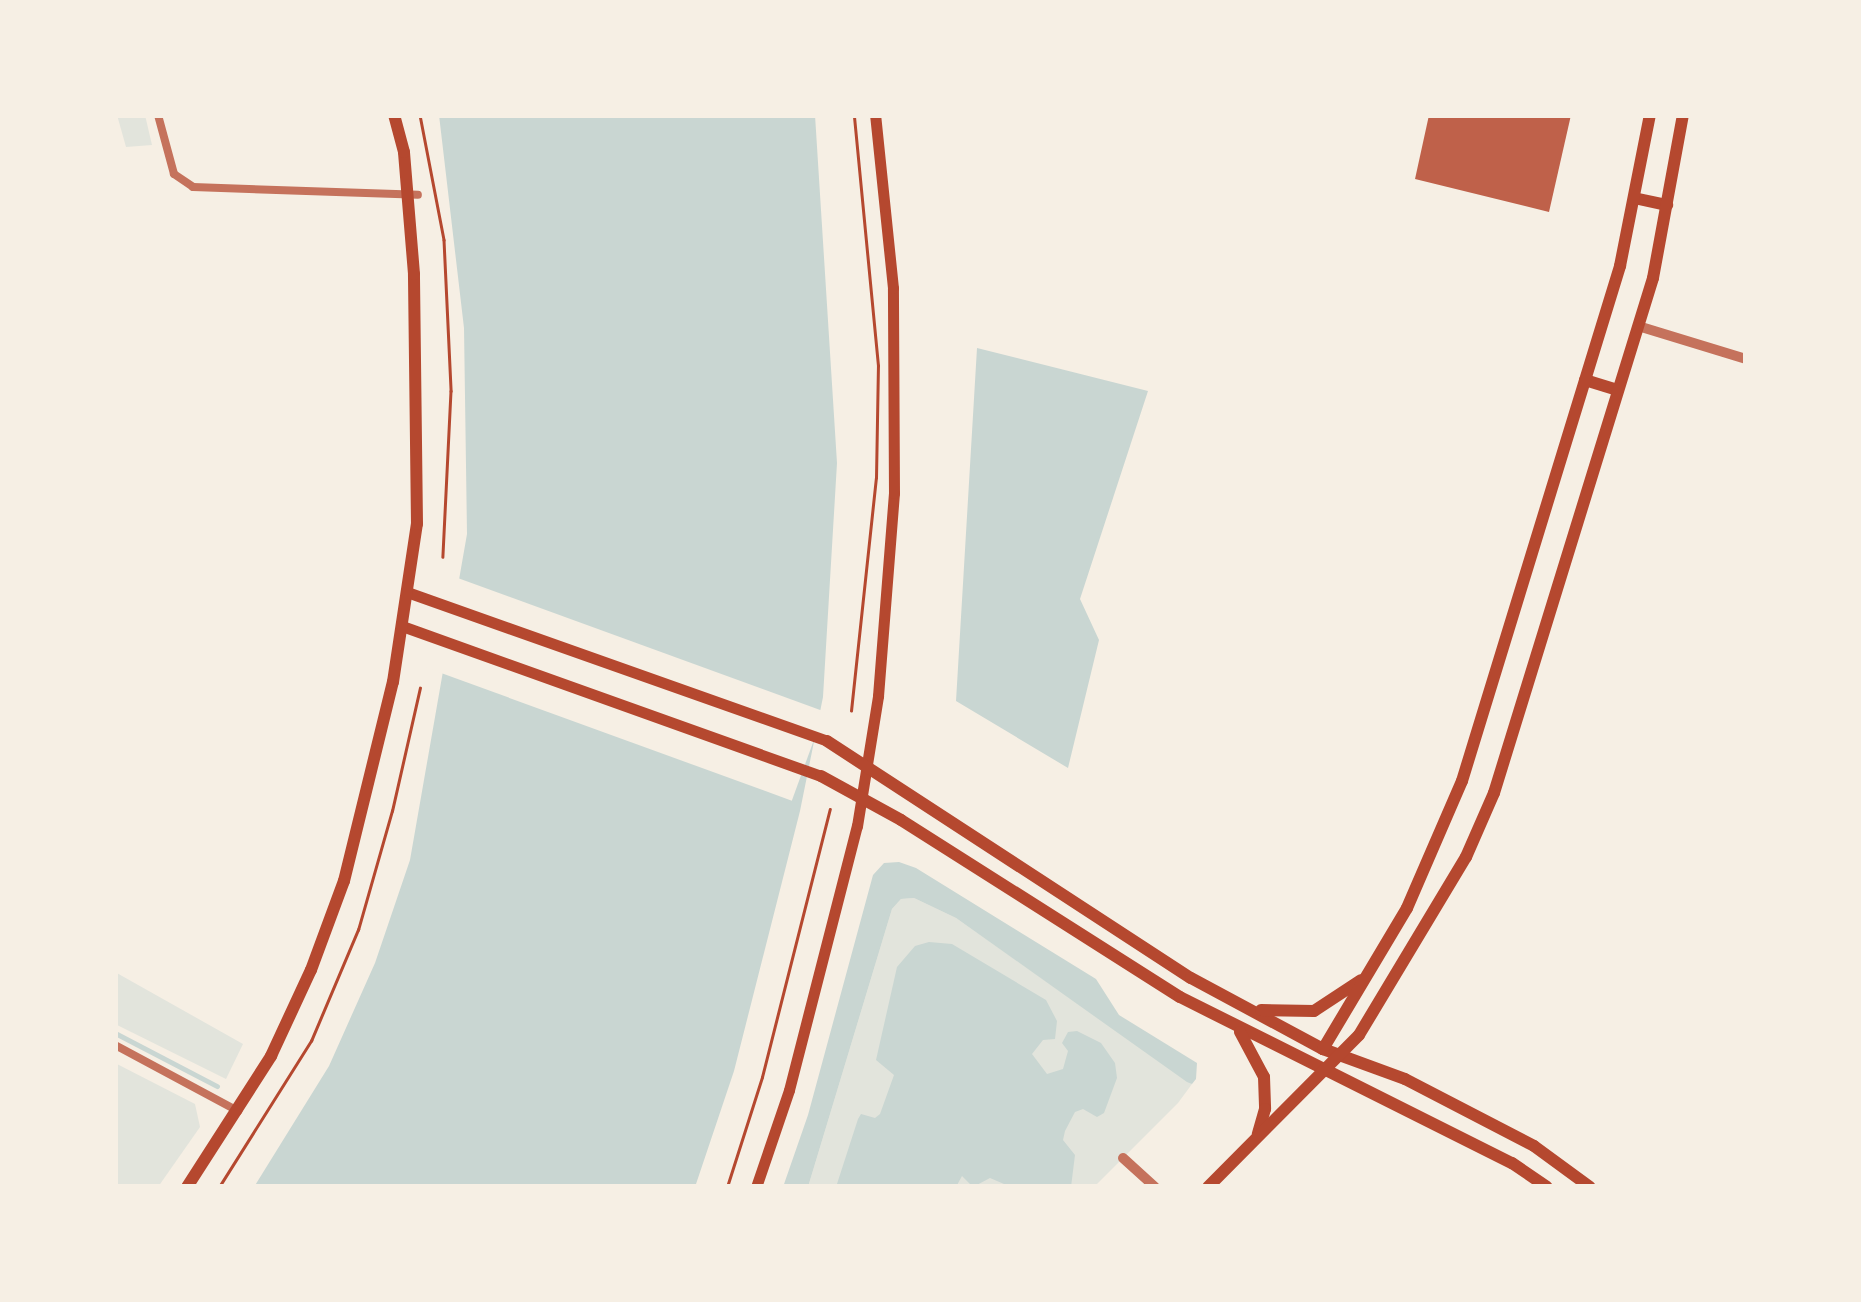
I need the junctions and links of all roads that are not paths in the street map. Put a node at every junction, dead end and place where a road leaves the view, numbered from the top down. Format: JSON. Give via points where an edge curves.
{"nodes":[{"id":1,"x":158,"y":115,"type":"edge"},
{"id":2,"x":394,"y":115,"type":"edge"},
{"id":3,"x":875,"y":115,"type":"edge"},
{"id":4,"x":1650,"y":115,"type":"edge"},
{"id":5,"x":1682,"y":115,"type":"edge"},
{"id":6,"x":418,"y":195,"type":"dead end"},
{"id":7,"x":1634,"y":198,"type":"junction"},
{"id":8,"x":1667,"y":205,"type":"junction"},
{"id":9,"x":1638,"y":326,"type":"junction"},
{"id":10,"x":1746,"y":360,"type":"edge"},
{"id":11,"x":1585,"y":380,"type":"junction"},
{"id":12,"x":1617,"y":390,"type":"junction"},
{"id":13,"x":407,"y":592,"type":"junction"},
{"id":14,"x":402,"y":626,"type":"junction"},
{"id":15,"x":827,"y":741,"type":"joint"},
{"id":16,"x":867,"y":768,"type":"junction"},
{"id":17,"x":821,"y":776,"type":"joint"},
{"id":18,"x":862,"y":799,"type":"junction"},
{"id":19,"x":1374,"y":966,"type":"junction"},
{"id":20,"x":1240,"y":1004,"type":"junction"},
{"id":21,"x":1231,"y":1024,"type":"junction"},
{"id":22,"x":115,"y":1045,"type":"edge"},
{"id":23,"x":1323,"y":1049,"type":"junction"},
{"id":24,"x":1324,"y":1072,"type":"junction"},
{"id":25,"x":238,"y":1111,"type":"junction"},
{"id":26,"x":1256,"y":1140,"type":"junction"},
{"id":27,"x":1123,"y":1158,"type":"dead end"},
{"id":28,"x":187,"y":1187,"type":"edge"},
{"id":29,"x":756,"y":1187,"type":"edge"},
{"id":30,"x":1155,"y":1187,"type":"edge"},
{"id":31,"x":1208,"y":1187,"type":"edge"},
{"id":32,"x":1547,"y":1187,"type":"edge"},
{"id":33,"x":1590,"y":1187,"type":"edge"}],
"edges":[{"from":1,"to":6,"type":"street","via":[[174,174],[193,187]]},
{"from":2,"to":13,"type":"main road","via":[[404,152],[414,274],[417,524]]},
{"from":3,"to":16,"type":"main road","via":[[894,288],[894,493]]},
{"from":4,"to":7,"type":"main road"},
{"from":5,"to":8,"type":"main road"},
{"from":7,"to":8,"type":"main road"},
{"from":7,"to":11,"type":"main road"},
{"from":8,"to":9,"type":"main road"},
{"from":9,"to":10,"type":"street"},
{"from":9,"to":12,"type":"main road"},
{"from":11,"to":12,"type":"main road"},
{"from":11,"to":19,"type":"main road","via":[[1462,781]]},
{"from":12,"to":24,"type":"main road","via":[[1494,793],[1431,919],[1359,1035]]},
{"from":13,"to":14,"type":"main road"},
{"from":13,"to":15,"type":"main road"},
{"from":14,"to":17,"type":"main road"},
{"from":14,"to":25,"type":"main road","via":[[344,881],[272,1056]]},
{"from":15,"to":16,"type":"main road"},
{"from":16,"to":18,"type":"main road"},
{"from":16,"to":20,"type":"main road"},
{"from":17,"to":18,"type":"main road"},
{"from":18,"to":21,"type":"main road"},
{"from":18,"to":29,"type":"main road","via":[[789,1090]]},
{"from":19,"to":20,"type":"main road","via":[[1347,993],[1314,1011],[1276,1013]]},
{"from":19,"to":23,"type":"main road"},
{"from":20,"to":23,"type":"main road"},
{"from":21,"to":24,"type":"main road"},
{"from":21,"to":26,"type":"main road","via":[[1252,1046],[1264,1077],[1266,1109]]},
{"from":22,"to":25,"type":"street"},
{"from":23,"to":33,"type":"main road","via":[[1406,1079],[1534,1146]]},
{"from":24,"to":26,"type":"main road"},
{"from":24,"to":32,"type":"main road","via":[[1479,1146]]},
{"from":25,"to":28,"type":"main road"},
{"from":26,"to":31,"type":"main road"},
{"from":27,"to":30,"type":"street"}]}
